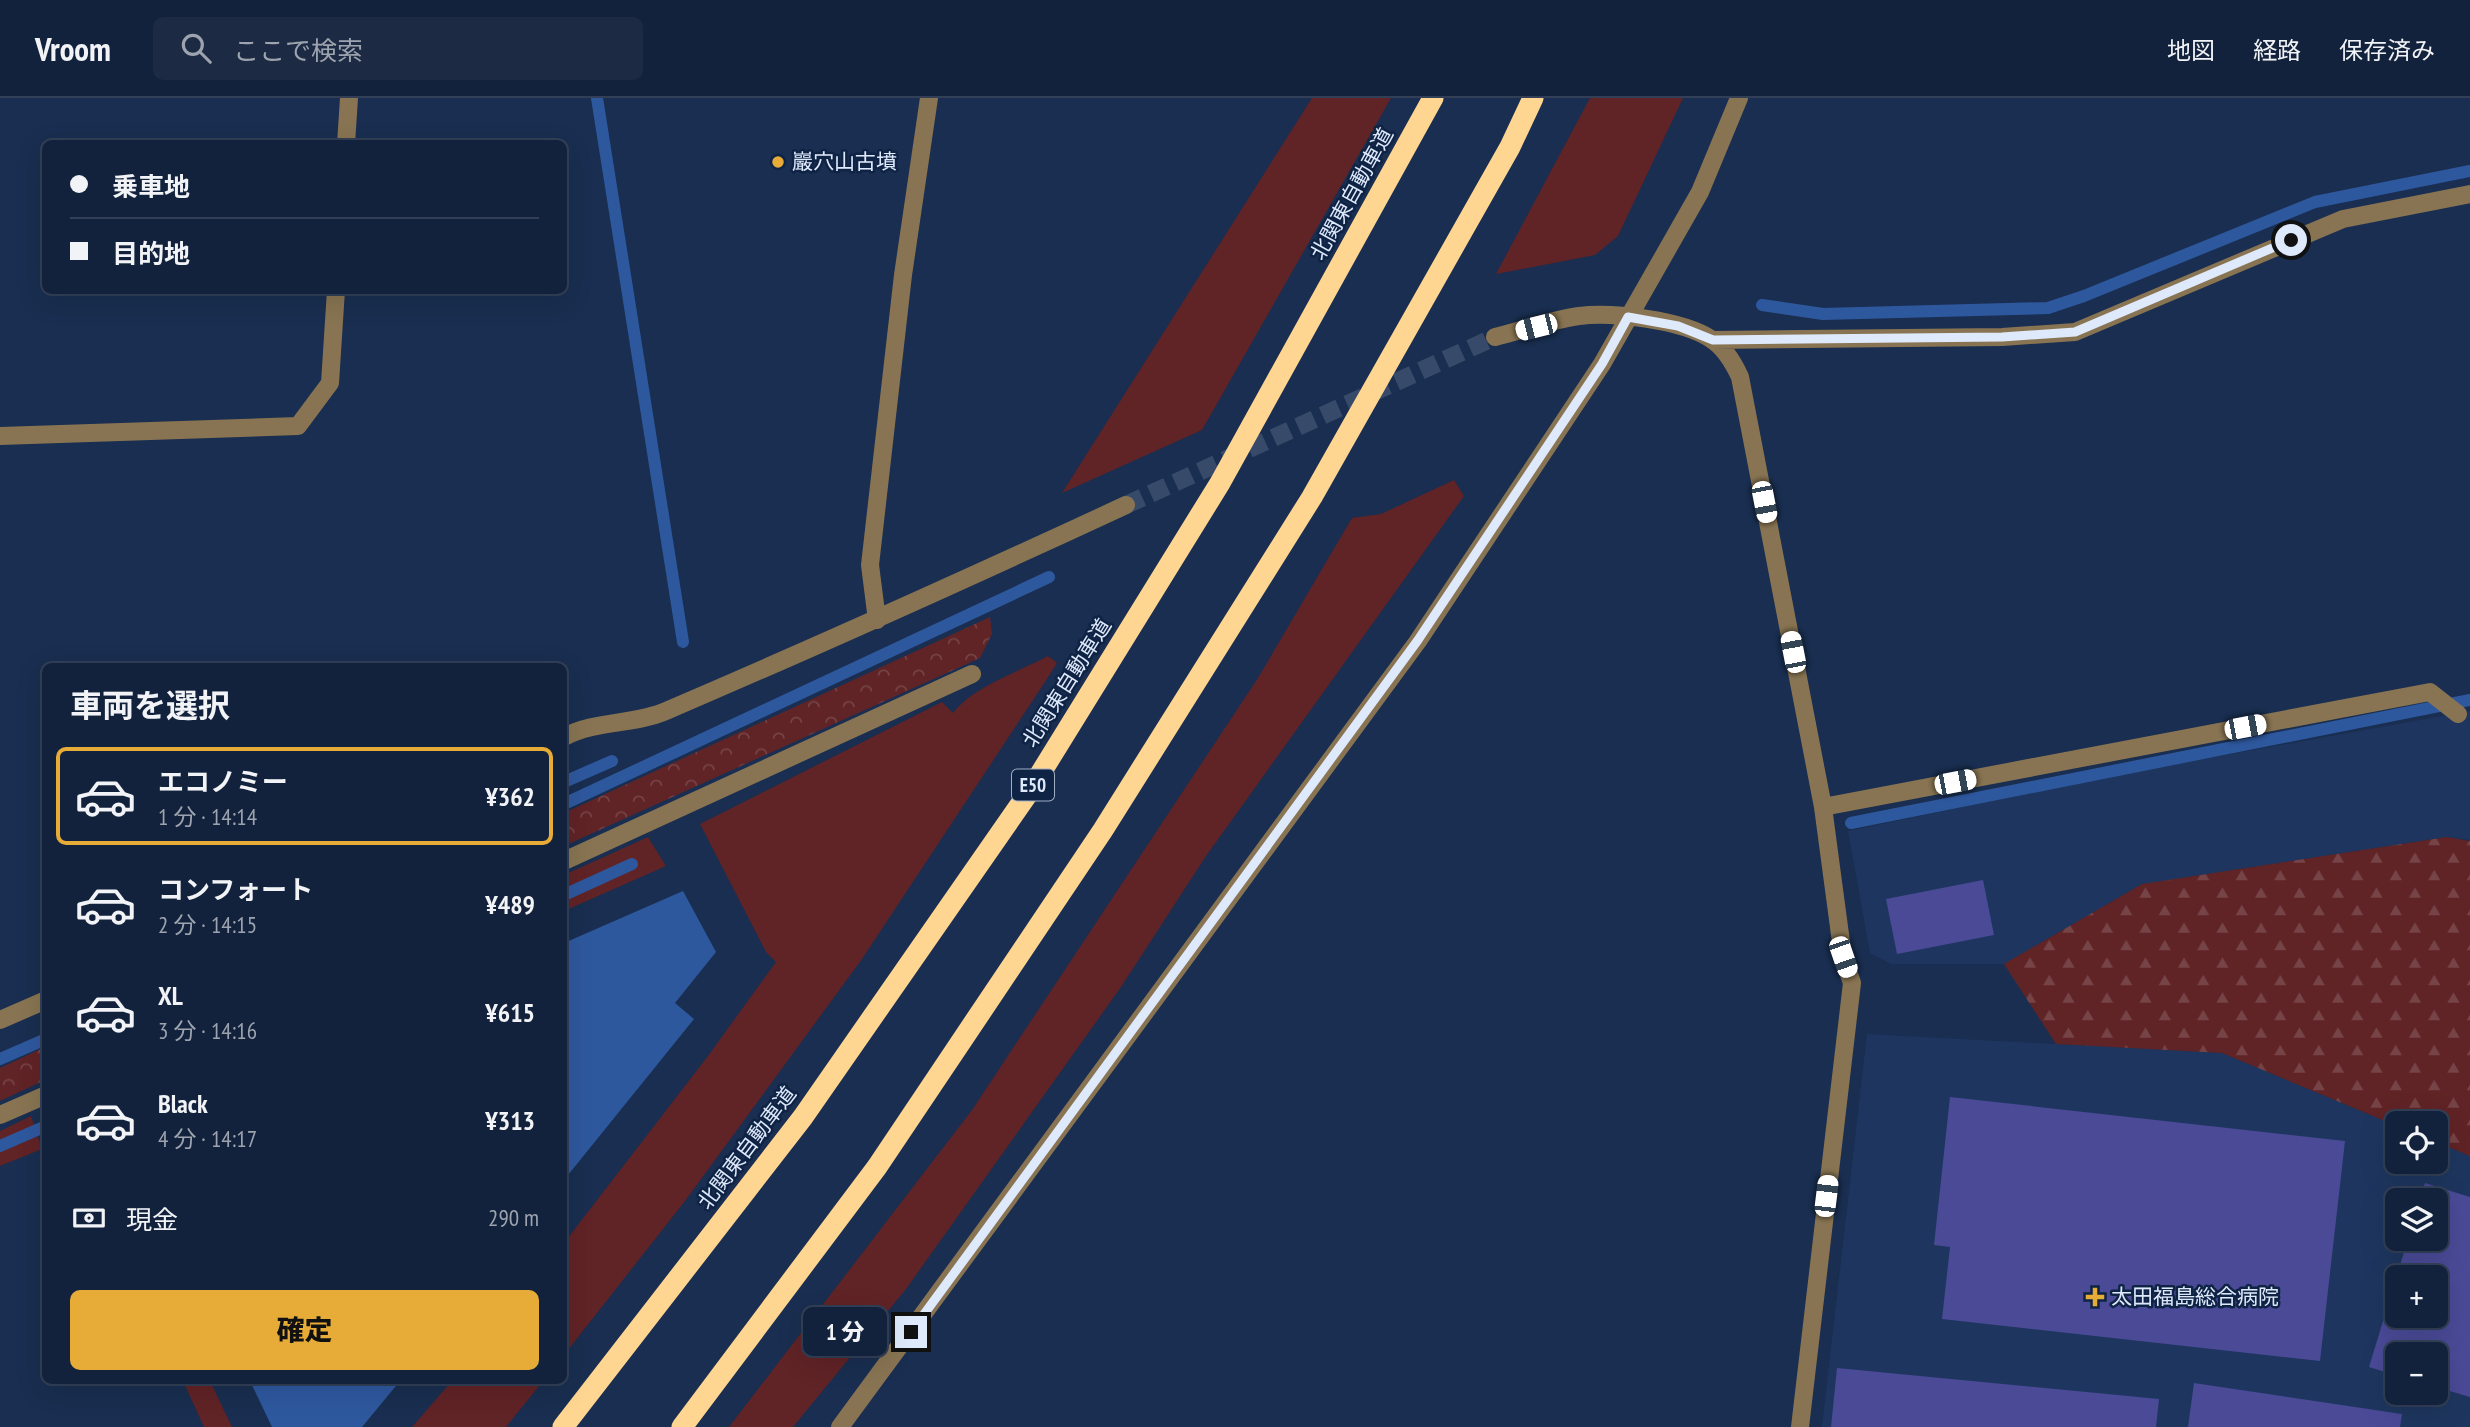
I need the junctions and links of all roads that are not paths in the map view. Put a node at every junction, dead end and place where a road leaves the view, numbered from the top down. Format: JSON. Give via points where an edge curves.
{"nodes":[{"id":1,"x":349,"y":98,"type":"edge"},
{"id":2,"x":929,"y":98,"type":"edge"},
{"id":3,"x":1433,"y":98,"type":"edge"},
{"id":4,"x":1533,"y":98,"type":"edge"},
{"id":5,"x":1739,"y":98,"type":"edge"},
{"id":6,"x":345,"y":140,"type":"edge"},
{"id":7,"x":2470,"y":194,"type":"edge"},
{"id":8,"x":336,"y":294,"type":"edge"},
{"id":9,"x":1628,"y":317,"type":"junction"},
{"id":10,"x":1496,"y":337,"type":"tunnel mouth"},
{"id":11,"x":1713,"y":340,"type":"junction"},
{"id":12,"x":0,"y":436,"type":"edge"},
{"id":13,"x":1126,"y":505,"type":"tunnel mouth"},
{"id":14,"x":877,"y":620,"type":"junction"},
{"id":15,"x":972,"y":674,"type":"dead end"},
{"id":16,"x":2458,"y":715,"type":"dead end"},
{"id":17,"x":567,"y":736,"type":"edge"},
{"id":18,"x":1823,"y":807,"type":"junction"},
{"id":19,"x":567,"y":860,"type":"edge"},
{"id":20,"x":42,"y":1002,"type":"edge"},
{"id":21,"x":0,"y":1020,"type":"edge"},
{"id":22,"x":42,"y":1097,"type":"edge"},
{"id":23,"x":0,"y":1115,"type":"edge"},
{"id":24,"x":563,"y":1427,"type":"edge"},
{"id":25,"x":682,"y":1427,"type":"edge"},
{"id":26,"x":840,"y":1427,"type":"edge"},
{"id":27,"x":1800,"y":1427,"type":"edge"}],
"edges":[{"from":1,"to":6,"type":"street"},
{"from":2,"to":14,"type":"street","via":[[903,275],[870,565]]},
{"from":3,"to":24,"type":"highway","name":"北関東自動車道","number":"E50","via":[[1220,483],[1029,792],[803,1118]]},
{"from":4,"to":25,"type":"highway","via":[[1510,147],[1312,497],[1103,830],[877,1167]]},
{"from":5,"to":9,"type":"street","via":[[1700,192]]},
{"from":7,"to":11,"type":"street","via":[[2343,219],[2075,332]]},
{"from":8,"to":12,"type":"street","via":[[330,383],[298,426]]},
{"from":9,"to":10,"type":"street","via":[[1577,316]]},
{"from":9,"to":11,"type":"street","via":[[1678,326]]},
{"from":9,"to":26,"type":"street","via":[[1602,364],[1418,640]]},
{"from":11,"to":18,"type":"street","via":[[1740,377]]},
{"from":13,"to":14,"type":"street"},
{"from":14,"to":17,"type":"street","via":[[658,715],[602,724]]},
{"from":15,"to":19,"type":"street"},
{"from":16,"to":18,"type":"street","via":[[2430,692]]},
{"from":18,"to":27,"type":"street","via":[[1843,957],[1852,983]]},
{"from":20,"to":21,"type":"street"},
{"from":22,"to":23,"type":"street"}]}
